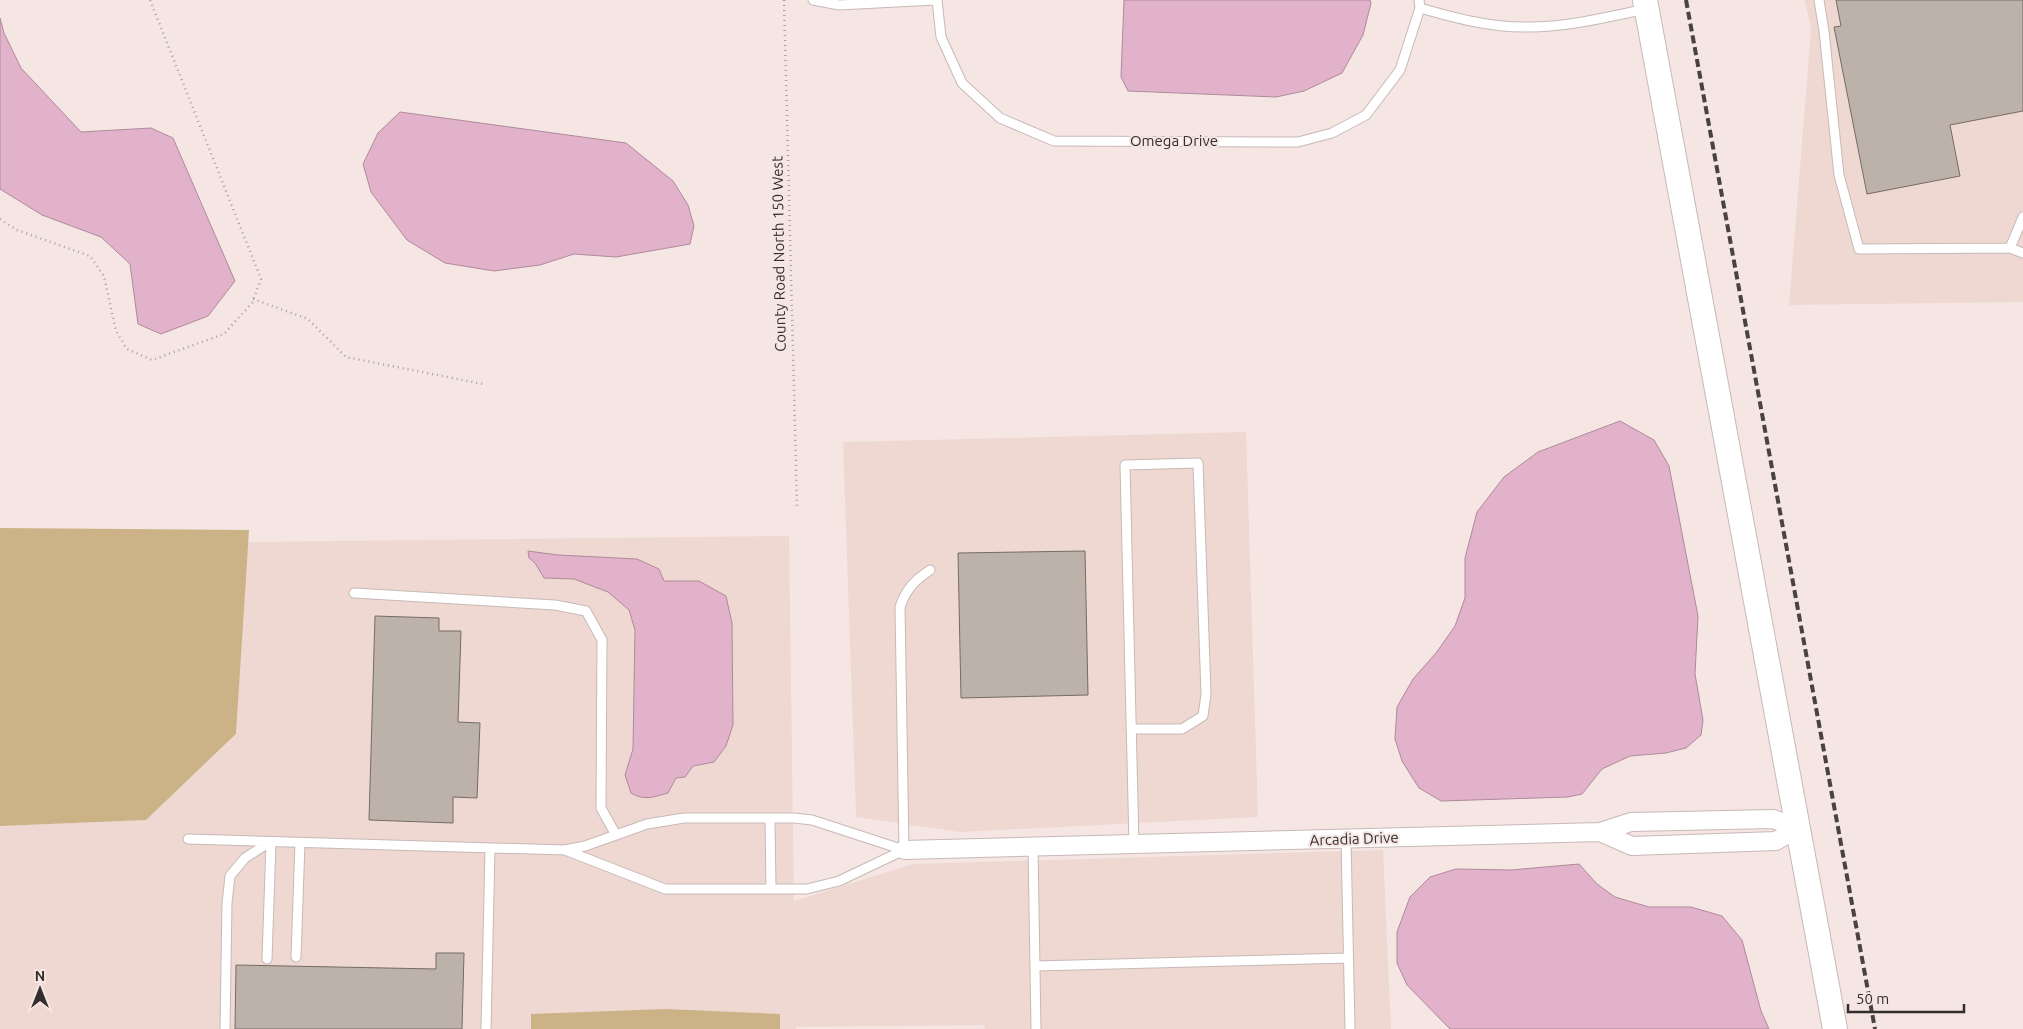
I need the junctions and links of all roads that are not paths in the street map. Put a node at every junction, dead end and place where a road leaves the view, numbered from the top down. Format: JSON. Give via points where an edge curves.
{"nodes":[{"id":1,"x":813,"y":0,"type":"edge"},
{"id":2,"x":936,"y":0,"type":"edge"},
{"id":3,"x":1819,"y":0,"type":"edge"},
{"id":4,"x":1420,"y":4,"type":"edge"},
{"id":5,"x":1646,"y":4,"type":"edge"},
{"id":6,"x":2023,"y":217,"type":"edge"},
{"id":7,"x":2010,"y":248,"type":"junction"},
{"id":8,"x":2023,"y":252,"type":"edge"},
{"id":9,"x":930,"y":570,"type":"dead end"},
{"id":10,"x":354,"y":593,"type":"dead end"},
{"id":11,"x":1132,"y":729,"type":"junction"},
{"id":12,"x":770,"y":818,"type":"junction"},
{"id":13,"x":1798,"y":828,"type":"junction"},
{"id":14,"x":616,"y":835,"type":"junction"},
{"id":15,"x":188,"y":839,"type":"dead end"},
{"id":16,"x":1346,"y":839,"type":"junction"},
{"id":17,"x":271,"y":842,"type":"junction"},
{"id":18,"x":300,"y":843,"type":"junction"},
{"id":19,"x":1134,"y":845,"type":"junction"},
{"id":20,"x":1032,"y":847,"type":"junction"},
{"id":21,"x":490,"y":848,"type":"junction"},
{"id":22,"x":565,"y":850,"type":"junction"},
{"id":23,"x":904,"y":850,"type":"junction"},
{"id":24,"x":771,"y":889,"type":"junction"},
{"id":25,"x":296,"y":957,"type":"dead end"},
{"id":26,"x":1348,"y":958,"type":"junction"},
{"id":27,"x":268,"y":960,"type":"dead end"},
{"id":28,"x":1034,"y":966,"type":"junction"},
{"id":29,"x":224,"y":1029,"type":"edge"},
{"id":30,"x":486,"y":1029,"type":"edge"},
{"id":31,"x":1036,"y":1029,"type":"edge"},
{"id":32,"x":1350,"y":1029,"type":"edge"},
{"id":33,"x":1835,"y":1029,"type":"edge"}],
"edges":[{"from":1,"to":2,"type":"lane","via":[[839,5]]},
{"from":2,"to":4,"type":"lane","name":"Omega Drive","via":[[941,37],[962,83],[1000,118],[1054,141],[1298,142],[1332,133],[1366,115],[1400,70]]},
{"from":3,"to":7,"type":"lane","via":[[1839,175],[1859,249]]},
{"from":4,"to":5,"type":"lane","name":"Omega Drive","via":[[1470,22],[1529,27],[1587,21]]},
{"from":5,"to":13,"type":"main road"},
{"from":6,"to":7,"type":"lane"},
{"from":7,"to":8,"type":"lane"},
{"from":9,"to":23,"type":"lane","via":[[904,593],[900,607]]},
{"from":10,"to":14,"type":"lane","via":[[555,605],[586,611],[602,640],[601,808]]},
{"from":11,"to":11,"type":"lane","via":[[1125,465],[1198,464],[1206,694],[1203,716],[1182,729]]},
{"from":11,"to":19,"type":"lane"},
{"from":12,"to":14,"type":"lane","via":[[684,818],[647,824]]},
{"from":12,"to":23,"type":"lane","via":[[812,820]]},
{"from":12,"to":24,"type":"lane"},
{"from":13,"to":16,"type":"street","name":"Arcadia Drive","via":[[1776,841],[1632,846],[1600,832]]},
{"from":13,"to":33,"type":"main road"},
{"from":14,"to":22,"type":"lane"},
{"from":15,"to":17,"type":"lane"},
{"from":16,"to":19,"type":"street","name":"Arcadia Drive"},
{"from":16,"to":26,"type":"lane"},
{"from":17,"to":18,"type":"lane"},
{"from":17,"to":27,"type":"lane"},
{"from":17,"to":29,"type":"lane","via":[[245,858],[230,876]]},
{"from":18,"to":21,"type":"lane"},
{"from":18,"to":25,"type":"lane"},
{"from":19,"to":20,"type":"street","name":"Arcadia Drive"},
{"from":20,"to":23,"type":"street","name":"Arcadia Drive"},
{"from":20,"to":28,"type":"lane"},
{"from":21,"to":22,"type":"lane"},
{"from":21,"to":30,"type":"lane"},
{"from":22,"to":24,"type":"lane","via":[[665,889]]},
{"from":23,"to":24,"type":"lane","via":[[839,880],[807,889]]},
{"from":26,"to":28,"type":"lane"},
{"from":26,"to":32,"type":"lane"},
{"from":28,"to":31,"type":"lane"}]}
